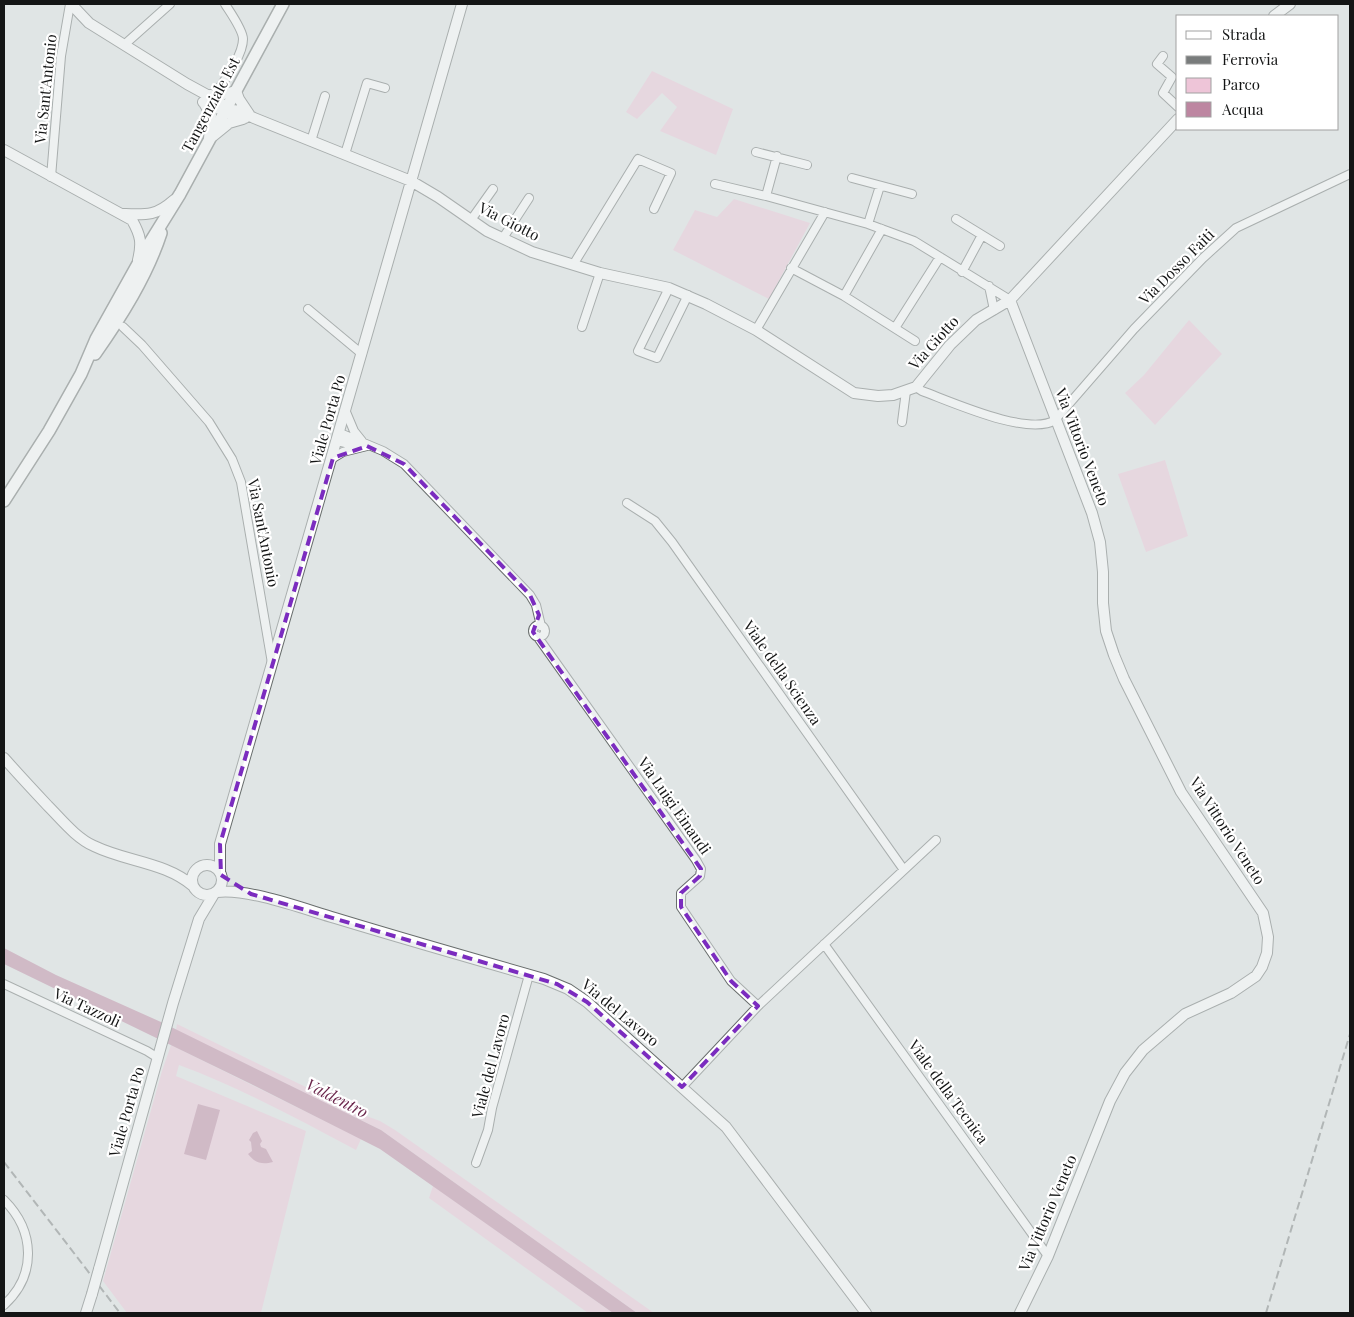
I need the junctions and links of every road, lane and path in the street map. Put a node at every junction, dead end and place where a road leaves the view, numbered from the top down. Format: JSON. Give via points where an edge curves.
{"nodes":[{"id":1,"x":71,"y":4,"type":"edge"},
{"id":2,"x":170,"y":4,"type":"edge"},
{"id":3,"x":225,"y":4,"type":"edge"},
{"id":4,"x":283,"y":4,"type":"edge"},
{"id":5,"x":462,"y":4,"type":"edge"},
{"id":6,"x":1290,"y":4,"type":"edge"},
{"id":7,"x":1275,"y":15,"type":"edge"},
{"id":8,"x":124,"y":45,"type":"junction"},
{"id":9,"x":1163,"y":56,"type":"dead end"},
{"id":10,"x":385,"y":88,"type":"dead end"},
{"id":11,"x":236,"y":91,"type":"junction"},
{"id":12,"x":326,"y":96,"type":"dead end"},
{"id":13,"x":207,"y":97,"type":"junction"},
{"id":14,"x":1176,"y":105,"type":"edge"},
{"id":15,"x":225,"y":110,"type":"junction"},
{"id":16,"x":249,"y":117,"type":"junction"},
{"id":17,"x":1176,"y":121,"type":"edge"},
{"id":18,"x":210,"y":140,"type":"junction"},
{"id":19,"x":311,"y":141,"type":"junction"},
{"id":20,"x":4,"y":150,"type":"edge"},
{"id":21,"x":756,"y":152,"type":"dead end"},
{"id":22,"x":345,"y":154,"type":"junction"},
{"id":23,"x":776,"y":156,"type":"junction"},
{"id":24,"x":807,"y":165,"type":"dead end"},
{"id":25,"x":1350,"y":174,"type":"edge"},
{"id":26,"x":51,"y":176,"type":"junction"},
{"id":27,"x":852,"y":178,"type":"dead end"},
{"id":28,"x":411,"y":181,"type":"junction"},
{"id":29,"x":714,"y":184,"type":"dead end"},
{"id":30,"x":880,"y":186,"type":"junction"},
{"id":31,"x":493,"y":189,"type":"dead end"},
{"id":32,"x":180,"y":194,"type":"junction"},
{"id":33,"x":912,"y":194,"type":"dead end"},
{"id":34,"x":766,"y":196,"type":"junction"},
{"id":35,"x":529,"y":198,"type":"dead end"},
{"id":36,"x":654,"y":209,"type":"dead end"},
{"id":37,"x":824,"y":212,"type":"junction"},
{"id":38,"x":122,"y":214,"type":"junction"},
{"id":39,"x":956,"y":219,"type":"dead end"},
{"id":40,"x":165,"y":220,"type":"junction"},
{"id":41,"x":471,"y":220,"type":"junction"},
{"id":42,"x":868,"y":224,"type":"junction"},
{"id":43,"x":882,"y":229,"type":"junction"},
{"id":44,"x":982,"y":235,"type":"junction"},
{"id":45,"x":503,"y":238,"type":"junction"},
{"id":46,"x":1000,"y":246,"type":"dead end"},
{"id":47,"x":940,"y":257,"type":"junction"},
{"id":48,"x":138,"y":263,"type":"junction"},
{"id":49,"x":573,"y":265,"type":"junction"},
{"id":50,"x":791,"y":268,"type":"junction"},
{"id":51,"x":962,"y":272,"type":"junction"},
{"id":52,"x":600,"y":273,"type":"junction"},
{"id":53,"x":991,"y":287,"type":"junction"},
{"id":54,"x":668,"y":288,"type":"junction"},
{"id":55,"x":688,"y":296,"type":"junction"},
{"id":56,"x":844,"y":296,"type":"junction"},
{"id":57,"x":1010,"y":300,"type":"junction"},
{"id":58,"x":308,"y":310,"type":"dead end"},
{"id":59,"x":994,"y":310,"type":"junction"},
{"id":60,"x":122,"y":326,"type":"dead end"},
{"id":61,"x":582,"y":327,"type":"dead end"},
{"id":62,"x":895,"y":328,"type":"junction"},
{"id":63,"x":756,"y":330,"type":"junction"},
{"id":64,"x":915,"y":341,"type":"dead end"},
{"id":65,"x":362,"y":354,"type":"junction"},
{"id":66,"x":81,"y":374,"type":"junction"},
{"id":67,"x":911,"y":389,"type":"junction"},
{"id":68,"x":346,"y":412,"type":"junction"},
{"id":69,"x":1055,"y":420,"type":"junction"},
{"id":70,"x":902,"y":422,"type":"dead end"},
{"id":71,"x":339,"y":437,"type":"junction"},
{"id":72,"x":367,"y":446,"type":"junction"},
{"id":73,"x":333,"y":458,"type":"junction"},
{"id":74,"x":4,"y":500,"type":"edge"},
{"id":75,"x":627,"y":503,"type":"dead end"},
{"id":76,"x":272,"y":665,"type":"junction"},
{"id":77,"x":4,"y":758,"type":"edge"},
{"id":78,"x":936,"y":840,"type":"dead end"},
{"id":79,"x":220,"y":844,"type":"junction"},
{"id":80,"x":200,"y":867,"type":"junction"},
{"id":81,"x":166,"y":869,"type":"junction"},
{"id":82,"x":904,"y":870,"type":"junction"},
{"id":83,"x":220,"y":873,"type":"junction"},
{"id":84,"x":195,"y":888,"type":"junction"},
{"id":85,"x":215,"y":893,"type":"junction"},
{"id":86,"x":251,"y":894,"type":"junction"},
{"id":87,"x":199,"y":919,"type":"junction"},
{"id":88,"x":824,"y":944,"type":"junction"},
{"id":89,"x":529,"y":975,"type":"junction"},
{"id":90,"x":4,"y":984,"type":"edge"},
{"id":91,"x":758,"y":1006,"type":"junction"},
{"id":92,"x":158,"y":1058,"type":"junction"},
{"id":93,"x":682,"y":1087,"type":"junction"},
{"id":94,"x":476,"y":1162,"type":"dead end"},
{"id":95,"x":4,"y":1200,"type":"edge"},
{"id":96,"x":1048,"y":1256,"type":"junction"},
{"id":97,"x":4,"y":1305,"type":"edge"},
{"id":98,"x":86,"y":1313,"type":"edge"},
{"id":99,"x":866,"y":1313,"type":"edge"},
{"id":100,"x":1020,"y":1313,"type":"edge"}],
"edges":[{"from":1,"to":8,"type":"street","via":[[89,23]]},
{"from":1,"to":26,"type":"street","name":"Via Sant'Antonio","via":[[61,56]]},
{"from":2,"to":8,"type":"street"},
{"from":3,"to":13,"type":"street","via":[[243,39],[239,54]]},
{"from":4,"to":11,"type":"main road","name":"Tangenziale Est"},
{"from":5,"to":28,"type":"street","name":"Viale Porta Po"},
{"from":6,"to":7,"type":"street"},
{"from":8,"to":13,"type":"street"},
{"from":9,"to":14,"type":"street","via":[[1157,64],[1172,79],[1163,93]]},
{"from":10,"to":22,"type":"street","via":[[367,83]]},
{"from":11,"to":13,"type":"street"},
{"from":11,"to":15,"type":"main road","name":"Tangenziale Est"},
{"from":11,"to":16,"type":"street"},
{"from":12,"to":19,"type":"street"},
{"from":13,"to":15,"type":"street","via":[[220,102]]},
{"from":13,"to":18,"type":"street","via":[[211,115]]},
{"from":15,"to":16,"type":"street","name":"Via Giotto","via":[[235,109]]},
{"from":15,"to":18,"type":"main road","name":"Tangenziale Est"},
{"from":16,"to":18,"type":"street","via":[[228,123]]},
{"from":16,"to":19,"type":"street","name":"Via Giotto"},
{"from":17,"to":57,"type":"street","name":"Via Giotto"},
{"from":18,"to":32,"type":"main road","name":"Tangenziale Est"},
{"from":19,"to":22,"type":"street","name":"Via Giotto"},
{"from":20,"to":26,"type":"street"},
{"from":21,"to":23,"type":"street"},
{"from":22,"to":28,"type":"street","name":"Via Giotto"},
{"from":23,"to":24,"type":"street"},
{"from":23,"to":34,"type":"street"},
{"from":25,"to":69,"type":"street","name":"Via Dosso Faiti","via":[[1236,228],[1134,329]]},
{"from":26,"to":38,"type":"street"},
{"from":27,"to":30,"type":"street"},
{"from":28,"to":41,"type":"street","name":"Via Giotto"},
{"from":28,"to":65,"type":"street","name":"Viale Porta Po"},
{"from":29,"to":34,"type":"street"},
{"from":30,"to":33,"type":"street"},
{"from":30,"to":42,"type":"street"},
{"from":31,"to":41,"type":"street"},
{"from":32,"to":38,"type":"street","via":[[155,213]]},
{"from":32,"to":40,"type":"main road","name":"Tangenziale Est"},
{"from":34,"to":37,"type":"street"},
{"from":35,"to":45,"type":"street"},
{"from":36,"to":49,"type":"street","via":[[671,173],[638,159]]},
{"from":37,"to":42,"type":"street"},
{"from":37,"to":50,"type":"street"},
{"from":38,"to":48,"type":"street","via":[[132,220],[140,237]]},
{"from":39,"to":44,"type":"street"},
{"from":40,"to":48,"type":"main road","name":"Tangenziale Est"},
{"from":40,"to":66,"type":"main road","name":"Tangenziale Est","via":[[152,258],[114,327]]},
{"from":41,"to":45,"type":"street","name":"Via Giotto"},
{"from":42,"to":43,"type":"street"},
{"from":43,"to":47,"type":"street","via":[[914,241]]},
{"from":43,"to":56,"type":"street"},
{"from":44,"to":46,"type":"street"},
{"from":44,"to":51,"type":"street"},
{"from":45,"to":49,"type":"street","name":"Via Giotto","via":[[532,252]]},
{"from":47,"to":51,"type":"street"},
{"from":47,"to":62,"type":"street"},
{"from":48,"to":66,"type":"main road","name":"Tangenziale Est","via":[[96,339]]},
{"from":49,"to":52,"type":"street","name":"Via Giotto"},
{"from":50,"to":56,"type":"street"},
{"from":50,"to":63,"type":"street"},
{"from":51,"to":53,"type":"street"},
{"from":52,"to":54,"type":"street","name":"Via Giotto"},
{"from":52,"to":61,"type":"street"},
{"from":53,"to":57,"type":"street"},
{"from":53,"to":59,"type":"street"},
{"from":54,"to":55,"type":"street","name":"Via Giotto"},
{"from":54,"to":55,"type":"street","via":[[638,351],[657,358]]},
{"from":55,"to":63,"type":"street","name":"Via Giotto"},
{"from":56,"to":62,"type":"street"},
{"from":57,"to":59,"type":"street","name":"Via Giotto"},
{"from":57,"to":69,"type":"street","name":"Via Vittorio Veneto"},
{"from":58,"to":65,"type":"street"},
{"from":59,"to":67,"type":"street","name":"Via Giotto","via":[[976,320]]},
{"from":60,"to":76,"type":"street","name":"Via Sant'Antonio","via":[[209,422],[235,467],[241,482]]},
{"from":62,"to":64,"type":"street"},
{"from":63,"to":67,"type":"street","name":"Via Giotto","via":[[854,393],[878,396]]},
{"from":65,"to":68,"type":"street","name":"Viale Porta Po"},
{"from":66,"to":74,"type":"main road","name":"Tangenziale Est"},
{"from":67,"to":69,"type":"street","via":[[1005,421],[1031,425]]},
{"from":67,"to":70,"type":"street"},
{"from":68,"to":71,"type":"street","name":"Viale Porta Po"},
{"from":68,"to":72,"type":"street","via":[[354,431]]},
{"from":69,"to":96,"type":"street","name":"Via Vittorio Veneto","via":[[1067,445],[1100,542],[1102,603],[1106,631],[1117,663],[1181,792],[1263,913],[1268,937],[1267,953],[1256,976],[1231,993],[1186,1014],[1143,1050],[1125,1073],[1110,1101]]},
{"from":71,"to":72,"type":"street","via":[[354,446]]},
{"from":71,"to":73,"type":"street","name":"Viale Porta Po"},
{"from":72,"to":73,"type":"street"},
{"from":72,"to":91,"type":"street","name":"Via Luigi Einaudi","via":[[383,451],[404,464],[530,595],[539,615],[538,626],[545,632],[540,638],[701,869],[700,876],[681,893],[681,908],[731,981]]},
{"from":73,"to":76,"type":"street","name":"Viale Porta Po"},
{"from":75,"to":82,"type":"street","name":"Viale della Scienza","via":[[655,521],[672,542]]},
{"from":76,"to":79,"type":"street","name":"Viale Porta Po"},
{"from":77,"to":81,"type":"street","via":[[85,841],[117,855]]},
{"from":78,"to":82,"type":"street"},
{"from":79,"to":80,"type":"street","name":"Viale Porta Po"},
{"from":79,"to":83,"type":"street","name":"Viale Porta Po"},
{"from":80,"to":81,"type":"street"},
{"from":80,"to":83,"type":"street","via":[[214,867]]},
{"from":80,"to":84,"type":"street","name":"Viale Porta Po","via":[[193,874]]},
{"from":81,"to":84,"type":"street"},
{"from":82,"to":88,"type":"street"},
{"from":83,"to":85,"type":"street","name":"Viale Porta Po","via":[[222,885]]},
{"from":83,"to":86,"type":"street"},
{"from":84,"to":85,"type":"street","via":[[206,895]]},
{"from":84,"to":87,"type":"street","name":"Viale Porta Po"},
{"from":85,"to":86,"type":"street"},
{"from":85,"to":87,"type":"street","name":"Viale Porta Po"},
{"from":86,"to":89,"type":"street","name":"Via del Lavoro"},
{"from":87,"to":92,"type":"street","name":"Viale Porta Po"},
{"from":88,"to":91,"type":"street"},
{"from":88,"to":96,"type":"street","name":"Viale della Tecnica"},
{"from":89,"to":93,"type":"street","name":"Via del Lavoro","via":[[557,984],[587,1002]]},
{"from":89,"to":94,"type":"street","name":"Viale del Lavoro","via":[[488,1130]]},
{"from":90,"to":92,"type":"street","name":"Via Tazzoli"},
{"from":91,"to":93,"type":"street"},
{"from":92,"to":98,"type":"street","name":"Viale Porta Po","bridge":true},
{"from":93,"to":99,"type":"street","name":"Via del Lavoro","via":[[726,1127]]},
{"from":95,"to":97,"type":"street","via":[[15,1211],[23,1228],[28,1257],[22,1282],[16,1294]]},
{"from":96,"to":100,"type":"street","name":"Via Vittorio Veneto"}]}
